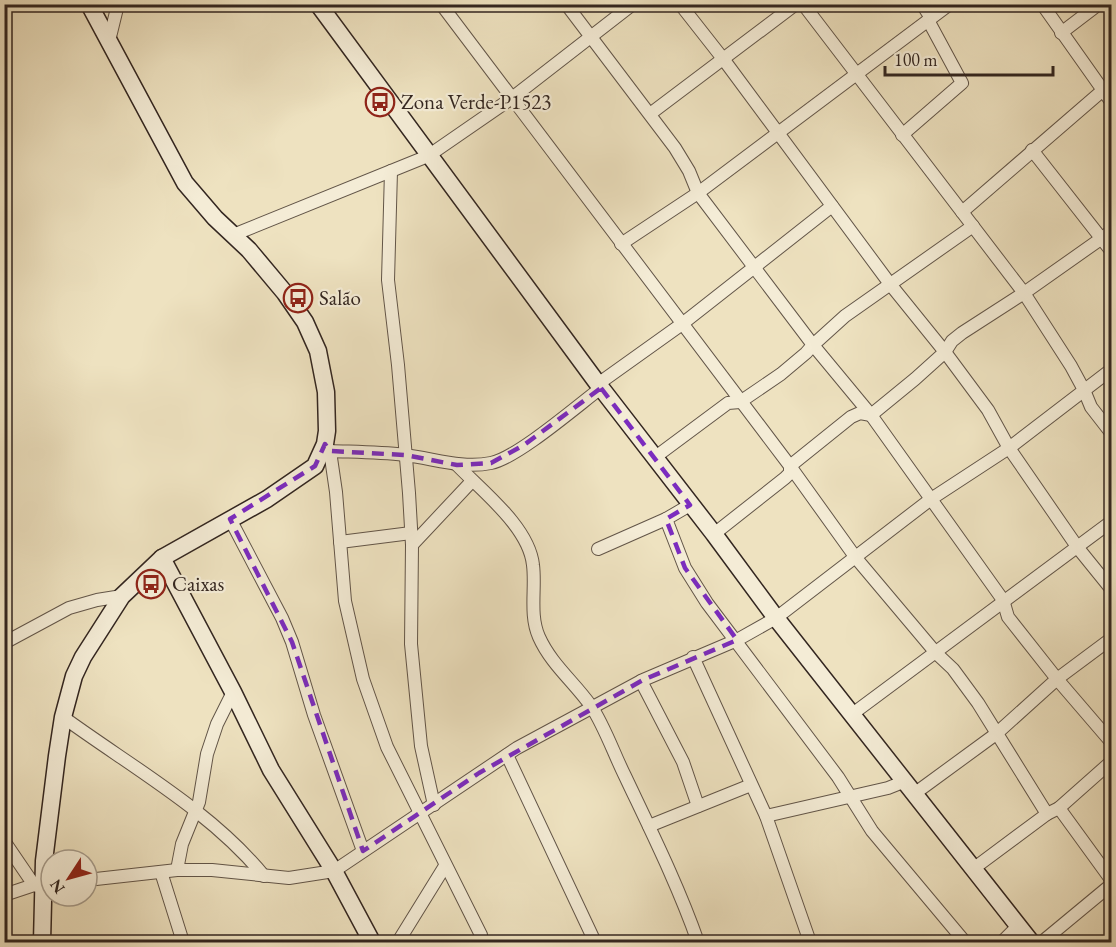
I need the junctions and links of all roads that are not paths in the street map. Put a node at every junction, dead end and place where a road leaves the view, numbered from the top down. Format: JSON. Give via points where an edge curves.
{"nodes":[{"id":1,"x":88,"y":4,"type":"edge"},
{"id":2,"x":118,"y":4,"type":"edge"},
{"id":3,"x":318,"y":4,"type":"edge"},
{"id":4,"x":566,"y":4,"type":"edge"},
{"id":5,"x":633,"y":4,"type":"edge"},
{"id":6,"x":680,"y":4,"type":"edge"},
{"id":7,"x":796,"y":4,"type":"edge"},
{"id":8,"x":803,"y":4,"type":"edge"},
{"id":9,"x":922,"y":4,"type":"edge"},
{"id":10,"x":950,"y":4,"type":"edge"},
{"id":11,"x":1042,"y":4,"type":"edge"},
{"id":12,"x":1099,"y":4,"type":"edge"},
{"id":13,"x":445,"y":6,"type":"edge"},
{"id":14,"x":930,"y":19,"type":"junction"},
{"id":15,"x":1060,"y":33,"type":"junction"},
{"id":16,"x":589,"y":37,"type":"junction"},
{"id":17,"x":109,"y":41,"type":"junction"},
{"id":18,"x":724,"y":60,"type":"junction"},
{"id":19,"x":857,"y":76,"type":"junction"},
{"id":20,"x":1102,"y":91,"type":"junction"},
{"id":21,"x":512,"y":98,"type":"junction"},
{"id":22,"x":1112,"y":103,"type":"edge"},
{"id":23,"x":650,"y":114,"type":"junction"},
{"id":24,"x":778,"y":132,"type":"junction"},
{"id":25,"x":902,"y":135,"type":"junction"},
{"id":26,"x":1032,"y":150,"type":"junction"},
{"id":27,"x":428,"y":156,"type":"junction"},
{"id":28,"x":391,"y":171,"type":"junction"},
{"id":29,"x":698,"y":193,"type":"junction"},
{"id":30,"x":832,"y":206,"type":"junction"},
{"id":31,"x":962,"y":212,"type":"junction"},
{"id":32,"x":973,"y":226,"type":"junction"},
{"id":33,"x":1106,"y":235,"type":"edge"},
{"id":34,"x":233,"y":236,"type":"junction"},
{"id":35,"x":621,"y":244,"type":"junction"},
{"id":36,"x":1112,"y":252,"type":"edge"},
{"id":37,"x":754,"y":268,"type":"junction"},
{"id":38,"x":890,"y":284,"type":"junction"},
{"id":39,"x":1024,"y":293,"type":"junction"},
{"id":40,"x":682,"y":324,"type":"junction"},
{"id":41,"x":813,"y":345,"type":"junction"},
{"id":42,"x":945,"y":352,"type":"junction"},
{"id":43,"x":1112,"y":369,"type":"edge"},
{"id":44,"x":600,"y":386,"type":"junction"},
{"id":45,"x":1084,"y":390,"type":"junction"},
{"id":46,"x":740,"y":402,"type":"junction"},
{"id":47,"x":871,"y":415,"type":"junction"},
{"id":48,"x":1112,"y":434,"type":"edge"},
{"id":49,"x":328,"y":447,"type":"junction"},
{"id":50,"x":1009,"y":448,"type":"junction"},
{"id":51,"x":405,"y":455,"type":"junction"},
{"id":52,"x":654,"y":458,"type":"junction"},
{"id":53,"x":457,"y":465,"type":"junction"},
{"id":54,"x":789,"y":466,"type":"junction"},
{"id":55,"x":472,"y":481,"type":"junction"},
{"id":56,"x":931,"y":499,"type":"junction"},
{"id":57,"x":690,"y":505,"type":"junction"},
{"id":58,"x":230,"y":519,"type":"junction"},
{"id":59,"x":666,"y":519,"type":"junction"},
{"id":60,"x":1112,"y":521,"type":"edge"},
{"id":61,"x":714,"y":534,"type":"junction"},
{"id":62,"x":412,"y":539,"type":"junction"},
{"id":63,"x":340,"y":542,"type":"junction"},
{"id":64,"x":1078,"y":548,"type":"junction"},
{"id":65,"x":598,"y":549,"type":"dead end"},
{"id":66,"x":162,"y":558,"type":"junction"},
{"id":67,"x":856,"y":558,"type":"junction"},
{"id":68,"x":1112,"y":590,"type":"edge"},
{"id":69,"x":122,"y":596,"type":"junction"},
{"id":70,"x":1003,"y":600,"type":"junction"},
{"id":71,"x":776,"y":618,"type":"junction"},
{"id":72,"x":1112,"y":638,"type":"edge"},
{"id":73,"x":737,"y":640,"type":"junction"},
{"id":74,"x":4,"y":643,"type":"edge"},
{"id":75,"x":936,"y":653,"type":"junction"},
{"id":76,"x":693,"y":657,"type":"junction"},
{"id":77,"x":1056,"y":679,"type":"junction"},
{"id":78,"x":641,"y":681,"type":"junction"},
{"id":79,"x":233,"y":692,"type":"junction"},
{"id":80,"x":591,"y":707,"type":"junction"},
{"id":81,"x":851,"y":715,"type":"junction"},
{"id":82,"x":63,"y":717,"type":"junction"},
{"id":83,"x":996,"y":734,"type":"junction"},
{"id":84,"x":1112,"y":743,"type":"edge"},
{"id":85,"x":507,"y":755,"type":"junction"},
{"id":86,"x":1112,"y":761,"type":"edge"},
{"id":87,"x":751,"y":785,"type":"junction"},
{"id":88,"x":909,"y":788,"type":"junction"},
{"id":89,"x":850,"y":796,"type":"junction"},
{"id":90,"x":434,"y":805,"type":"junction"},
{"id":91,"x":698,"y":806,"type":"junction"},
{"id":92,"x":1059,"y":808,"type":"junction"},
{"id":93,"x":195,"y":812,"type":"junction"},
{"id":94,"x":419,"y":814,"type":"junction"},
{"id":95,"x":1047,"y":814,"type":"junction"},
{"id":96,"x":766,"y":816,"type":"junction"},
{"id":97,"x":649,"y":826,"type":"junction"},
{"id":98,"x":4,"y":841,"type":"edge"},
{"id":99,"x":45,"y":848,"type":"edge"},
{"id":100,"x":363,"y":851,"type":"junction"},
{"id":101,"x":445,"y":866,"type":"junction"},
{"id":102,"x":177,"y":870,"type":"junction"},
{"id":103,"x":974,"y":870,"type":"junction"},
{"id":104,"x":334,"y":871,"type":"junction"},
{"id":105,"x":161,"y":872,"type":"junction"},
{"id":106,"x":264,"y":876,"type":"junction"},
{"id":107,"x":99,"y":879,"type":"edge"},
{"id":108,"x":39,"y":882,"type":"edge"},
{"id":109,"x":1112,"y":883,"type":"edge"},
{"id":110,"x":39,"y":887,"type":"edge"},
{"id":111,"x":4,"y":895,"type":"edge"},
{"id":112,"x":42,"y":908,"type":"edge"},
{"id":113,"x":1018,"y":926,"type":"junction"},
{"id":114,"x":42,"y":942,"type":"edge"},
{"id":115,"x":183,"y":942,"type":"edge"},
{"id":116,"x":372,"y":942,"type":"edge"},
{"id":117,"x":398,"y":942,"type":"edge"},
{"id":118,"x":482,"y":942,"type":"edge"},
{"id":119,"x":595,"y":942,"type":"edge"},
{"id":120,"x":698,"y":942,"type":"edge"},
{"id":121,"x":810,"y":942,"type":"edge"},
{"id":122,"x":965,"y":942,"type":"edge"},
{"id":123,"x":1002,"y":942,"type":"edge"},
{"id":124,"x":1031,"y":942,"type":"edge"},
{"id":125,"x":1042,"y":942,"type":"edge"}],
"edges":[{"from":1,"to":17,"type":"street"},
{"from":2,"to":17,"type":"street"},
{"from":3,"to":27,"type":"street"},
{"from":4,"to":16,"type":"street"},
{"from":5,"to":16,"type":"street"},
{"from":6,"to":18,"type":"street"},
{"from":7,"to":18,"type":"street"},
{"from":8,"to":19,"type":"street"},
{"from":9,"to":14,"type":"street"},
{"from":10,"to":14,"type":"street"},
{"from":11,"to":15,"type":"street"},
{"from":12,"to":15,"type":"street"},
{"from":13,"to":21,"type":"street"},
{"from":14,"to":19,"type":"street"},
{"from":14,"to":25,"type":"street","via":[[962,82]]},
{"from":15,"to":20,"type":"street"},
{"from":16,"to":21,"type":"street"},
{"from":16,"to":23,"type":"street"},
{"from":17,"to":34,"type":"street","via":[[185,183]]},
{"from":18,"to":23,"type":"street"},
{"from":18,"to":24,"type":"street"},
{"from":19,"to":24,"type":"street"},
{"from":19,"to":25,"type":"street"},
{"from":20,"to":22,"type":"street"},
{"from":20,"to":26,"type":"street"},
{"from":21,"to":27,"type":"street"},
{"from":21,"to":35,"type":"street"},
{"from":23,"to":29,"type":"street","via":[[680,155]]},
{"from":24,"to":29,"type":"street"},
{"from":24,"to":30,"type":"street"},
{"from":25,"to":31,"type":"street"},
{"from":26,"to":31,"type":"street"},
{"from":26,"to":33,"type":"street"},
{"from":27,"to":28,"type":"street"},
{"from":27,"to":44,"type":"street"},
{"from":28,"to":34,"type":"street"},
{"from":28,"to":51,"type":"street","via":[[388,280]]},
{"from":29,"to":35,"type":"street"},
{"from":29,"to":37,"type":"street"},
{"from":30,"to":37,"type":"street"},
{"from":30,"to":38,"type":"street"},
{"from":31,"to":32,"type":"street"},
{"from":32,"to":38,"type":"street"},
{"from":32,"to":39,"type":"street"},
{"from":33,"to":36,"type":"street"},
{"from":33,"to":39,"type":"street"},
{"from":34,"to":49,"type":"street","via":[[285,292],[305,322],[318,351],[326,392]]},
{"from":35,"to":40,"type":"street"},
{"from":37,"to":40,"type":"street"},
{"from":37,"to":41,"type":"street"},
{"from":38,"to":41,"type":"street"},
{"from":38,"to":42,"type":"street"},
{"from":39,"to":42,"type":"street","via":[[962,333]]},
{"from":39,"to":45,"type":"street"},
{"from":40,"to":44,"type":"street"},
{"from":40,"to":46,"type":"street"},
{"from":41,"to":46,"type":"street","via":[[799,360]]},
{"from":41,"to":47,"type":"street"},
{"from":42,"to":47,"type":"street"},
{"from":42,"to":50,"type":"street","via":[[988,410]]},
{"from":43,"to":45,"type":"street"},
{"from":44,"to":52,"type":"street"},
{"from":44,"to":53,"type":"street","via":[[506,457],[491,463]]},
{"from":45,"to":48,"type":"street","via":[[1090,406]]},
{"from":45,"to":50,"type":"street"},
{"from":46,"to":52,"type":"street","via":[[728,403]]},
{"from":46,"to":54,"type":"street"},
{"from":47,"to":54,"type":"street","via":[[860,413],[851,417]]},
{"from":47,"to":56,"type":"street"},
{"from":49,"to":51,"type":"street"},
{"from":49,"to":58,"type":"street","via":[[315,466]]},
{"from":49,"to":63,"type":"street"},
{"from":50,"to":56,"type":"street"},
{"from":50,"to":64,"type":"street"},
{"from":51,"to":53,"type":"street"},
{"from":51,"to":62,"type":"street"},
{"from":52,"to":57,"type":"street"},
{"from":53,"to":55,"type":"street"},
{"from":54,"to":61,"type":"street","via":[[790,473]]},
{"from":54,"to":67,"type":"street"},
{"from":55,"to":62,"type":"street"},
{"from":55,"to":80,"type":"street","via":[[500,508],[528,546],[533,562],[534,623],[538,636]]},
{"from":56,"to":67,"type":"street"},
{"from":56,"to":70,"type":"street"},
{"from":57,"to":59,"type":"street"},
{"from":57,"to":61,"type":"street"},
{"from":58,"to":66,"type":"street"},
{"from":58,"to":100,"type":"street","via":[[292,642]]},
{"from":59,"to":65,"type":"street"},
{"from":59,"to":73,"type":"street","via":[[685,568]]},
{"from":60,"to":64,"type":"street"},
{"from":61,"to":71,"type":"street"},
{"from":62,"to":63,"type":"street"},
{"from":62,"to":90,"type":"street","via":[[411,644],[421,746]]},
{"from":63,"to":94,"type":"street","via":[[345,601],[363,679],[387,747]]},
{"from":64,"to":68,"type":"street"},
{"from":64,"to":70,"type":"street"},
{"from":66,"to":69,"type":"street"},
{"from":66,"to":79,"type":"street"},
{"from":67,"to":71,"type":"street"},
{"from":67,"to":75,"type":"street"},
{"from":69,"to":74,"type":"street","via":[[69,608]]},
{"from":69,"to":82,"type":"street","via":[[83,657]]},
{"from":70,"to":75,"type":"street"},
{"from":70,"to":77,"type":"street","via":[[1008,617]]},
{"from":71,"to":73,"type":"street"},
{"from":71,"to":81,"type":"street"},
{"from":72,"to":77,"type":"street"},
{"from":73,"to":76,"type":"street"},
{"from":73,"to":89,"type":"street"},
{"from":75,"to":81,"type":"street"},
{"from":75,"to":83,"type":"street","via":[[978,703]]},
{"from":76,"to":78,"type":"street"},
{"from":76,"to":87,"type":"street"},
{"from":77,"to":83,"type":"street"},
{"from":77,"to":84,"type":"street"},
{"from":78,"to":80,"type":"street"},
{"from":78,"to":91,"type":"street","via":[[683,762]]},
{"from":79,"to":93,"type":"street","via":[[207,754]]},
{"from":79,"to":104,"type":"street","via":[[271,770]]},
{"from":80,"to":85,"type":"street"},
{"from":80,"to":97,"type":"street"},
{"from":81,"to":88,"type":"street"},
{"from":82,"to":93,"type":"street"},
{"from":82,"to":99,"type":"street"},
{"from":83,"to":88,"type":"street"},
{"from":83,"to":95,"type":"street"},
{"from":85,"to":90,"type":"street"},
{"from":85,"to":119,"type":"street"},
{"from":86,"to":92,"type":"street"},
{"from":87,"to":91,"type":"street"},
{"from":87,"to":96,"type":"street"},
{"from":88,"to":89,"type":"street"},
{"from":88,"to":103,"type":"street"},
{"from":89,"to":96,"type":"street"},
{"from":89,"to":122,"type":"street","via":[[878,840]]},
{"from":90,"to":94,"type":"street"},
{"from":91,"to":97,"type":"street"},
{"from":92,"to":95,"type":"street"},
{"from":92,"to":109,"type":"street"},
{"from":93,"to":102,"type":"street"},
{"from":93,"to":106,"type":"street"},
{"from":94,"to":100,"type":"street"},
{"from":94,"to":101,"type":"street"},
{"from":95,"to":103,"type":"street"},
{"from":96,"to":121,"type":"street"},
{"from":97,"to":120,"type":"street"},
{"from":98,"to":108,"type":"street"},
{"from":100,"to":104,"type":"street"},
{"from":101,"to":117,"type":"street"},
{"from":101,"to":118,"type":"street"},
{"from":102,"to":105,"type":"street"},
{"from":102,"to":106,"type":"street"},
{"from":103,"to":113,"type":"street"},
{"from":104,"to":106,"type":"street","via":[[289,878]]},
{"from":104,"to":116,"type":"street"},
{"from":105,"to":107,"type":"street"},
{"from":105,"to":115,"type":"street"},
{"from":109,"to":125,"type":"street"},
{"from":110,"to":111,"type":"street"},
{"from":112,"to":114,"type":"street"},
{"from":113,"to":123,"type":"street"},
{"from":113,"to":124,"type":"street"}]}
